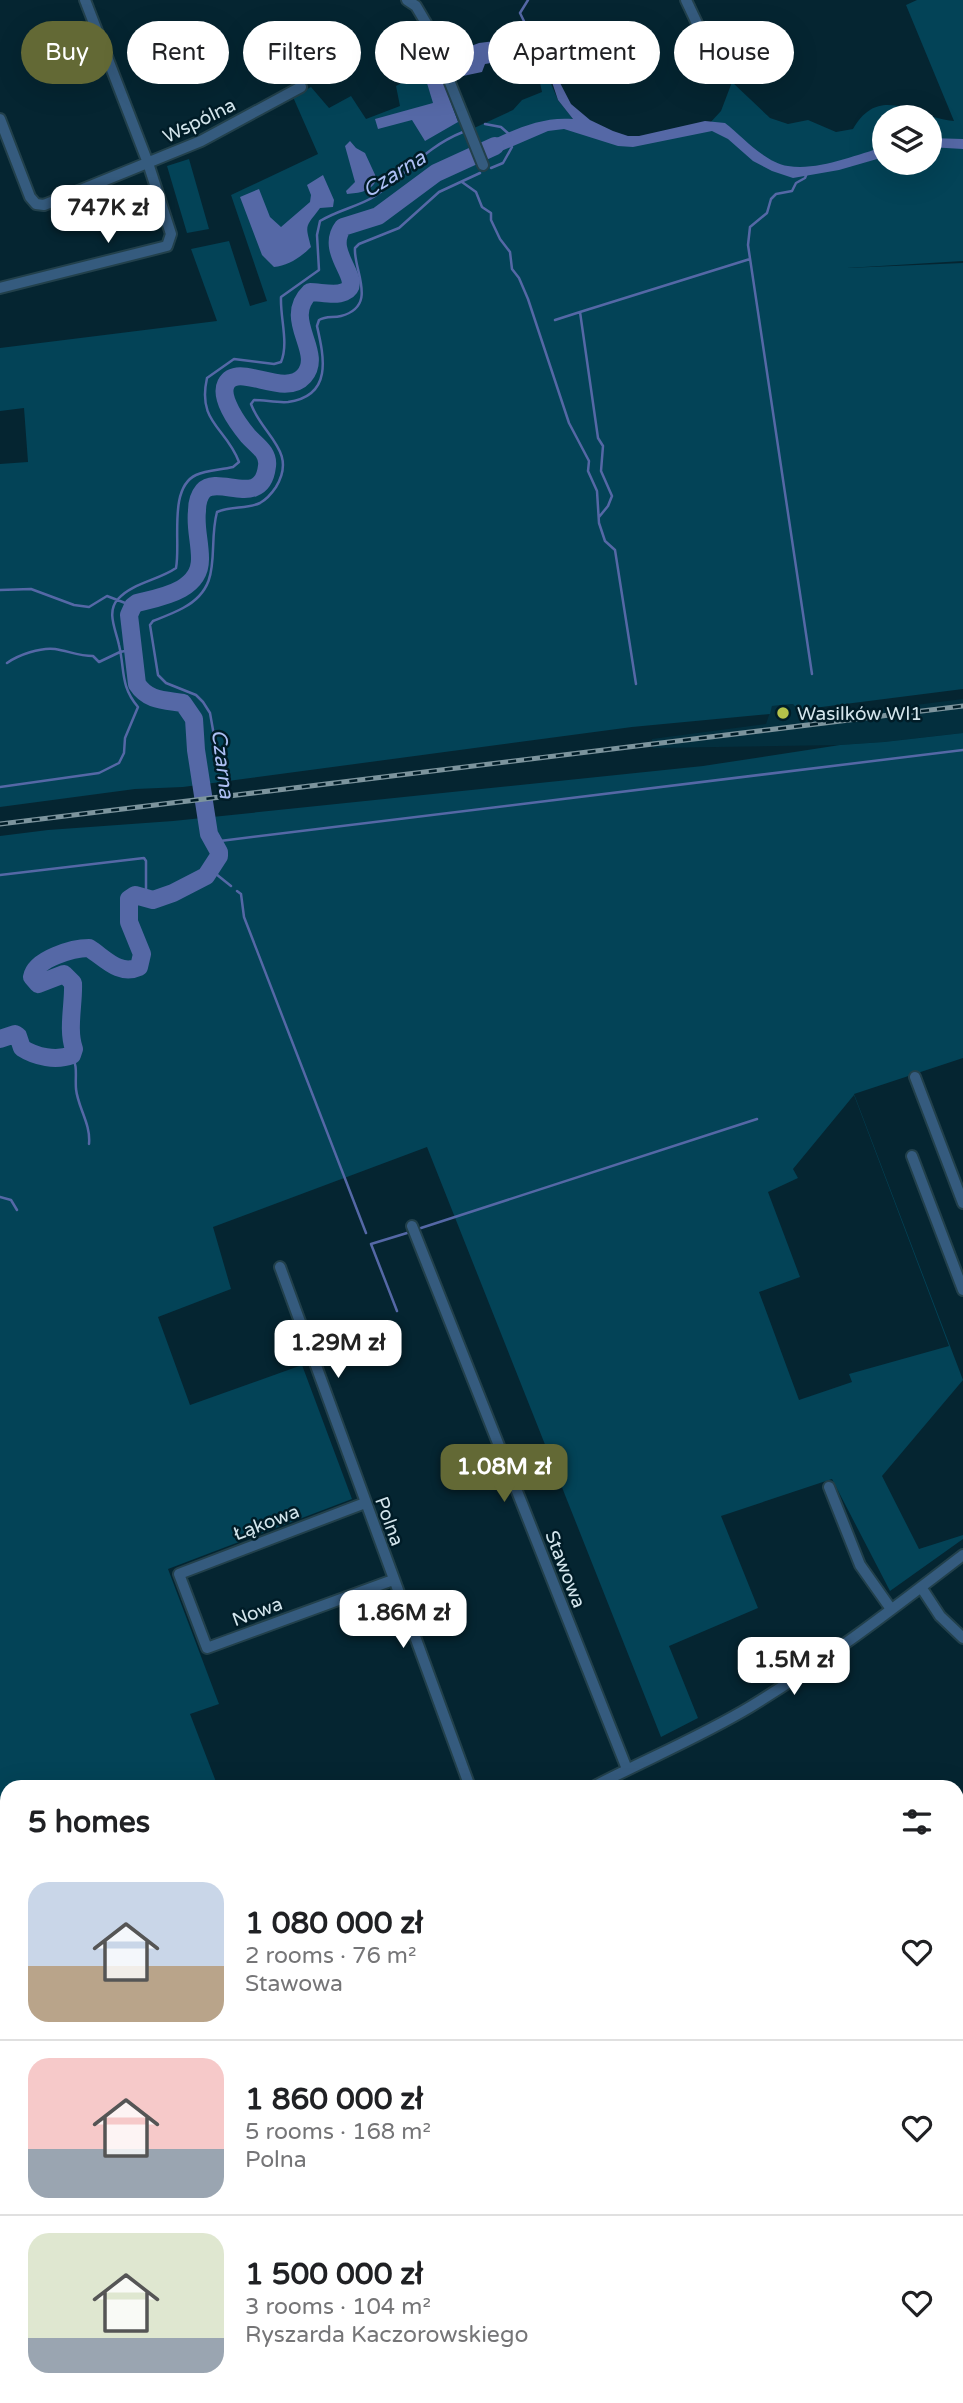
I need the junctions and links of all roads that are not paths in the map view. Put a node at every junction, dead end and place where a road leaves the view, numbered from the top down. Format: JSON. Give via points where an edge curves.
{"nodes":[{"id":1,"x":85,"y":0,"type":"edge"},
{"id":2,"x":429,"y":0,"type":"edge"},
{"id":3,"x":686,"y":0,"type":"edge"},
{"id":4,"x":412,"y":3,"type":"edge"},
{"id":5,"x":696,"y":21,"type":"edge"},
{"id":6,"x":302,"y":87,"type":"dead end"},
{"id":7,"x":0,"y":119,"type":"edge"},
{"id":8,"x":148,"y":163,"type":"junction"},
{"id":9,"x":483,"y":165,"type":"dead end"},
{"id":10,"x":0,"y":288,"type":"edge"},
{"id":11,"x":915,"y":1077,"type":"dead end"},
{"id":12,"x":912,"y":1156,"type":"dead end"},
{"id":13,"x":963,"y":1203,"type":"edge"},
{"id":14,"x":412,"y":1226,"type":"dead end"},
{"id":15,"x":280,"y":1267,"type":"dead end"},
{"id":16,"x":963,"y":1290,"type":"edge"},
{"id":17,"x":829,"y":1488,"type":"dead end"},
{"id":18,"x":365,"y":1503,"type":"junction"},
{"id":19,"x":963,"y":1555,"type":"edge"},
{"id":20,"x":179,"y":1574,"type":"joint"},
{"id":21,"x":393,"y":1580,"type":"junction"},
{"id":22,"x":921,"y":1587,"type":"junction"},
{"id":23,"x":891,"y":1609,"type":"junction"},
{"id":24,"x":963,"y":1638,"type":"edge"},
{"id":25,"x":627,"y":1769,"type":"junction"},
{"id":26,"x":468,"y":1780,"type":"edge"},
{"id":27,"x":606,"y":1780,"type":"edge"}],
"edges":[{"from":1,"to":8,"type":"street"},
{"from":2,"to":4,"type":"street"},
{"from":3,"to":5,"type":"street"},
{"from":4,"to":9,"type":"street","via":[[426,23]]},
{"from":6,"to":8,"type":"street","name":"Wspólna","via":[[201,141]]},
{"from":7,"to":8,"type":"street","name":"Wspólna","via":[[36,204],[44,205]]},
{"from":8,"to":10,"type":"street","via":[[171,234],[167,246]]},
{"from":11,"to":13,"type":"street"},
{"from":12,"to":16,"type":"street"},
{"from":14,"to":25,"type":"street","name":"Stawowa"},
{"from":15,"to":18,"type":"street","name":"Polna"},
{"from":17,"to":23,"type":"street","via":[[860,1565]]},
{"from":18,"to":20,"type":"street","name":"Łąkowa"},
{"from":18,"to":21,"type":"street","name":"Polna"},
{"from":19,"to":22,"type":"street"},
{"from":20,"to":21,"type":"street","name":"Nowa","via":[[207,1648]]},
{"from":21,"to":26,"type":"street","name":"Polna"},
{"from":22,"to":23,"type":"street"},
{"from":22,"to":24,"type":"street","via":[[940,1616]]},
{"from":23,"to":25,"type":"street","via":[[747,1709]]},
{"from":25,"to":27,"type":"street"}]}
